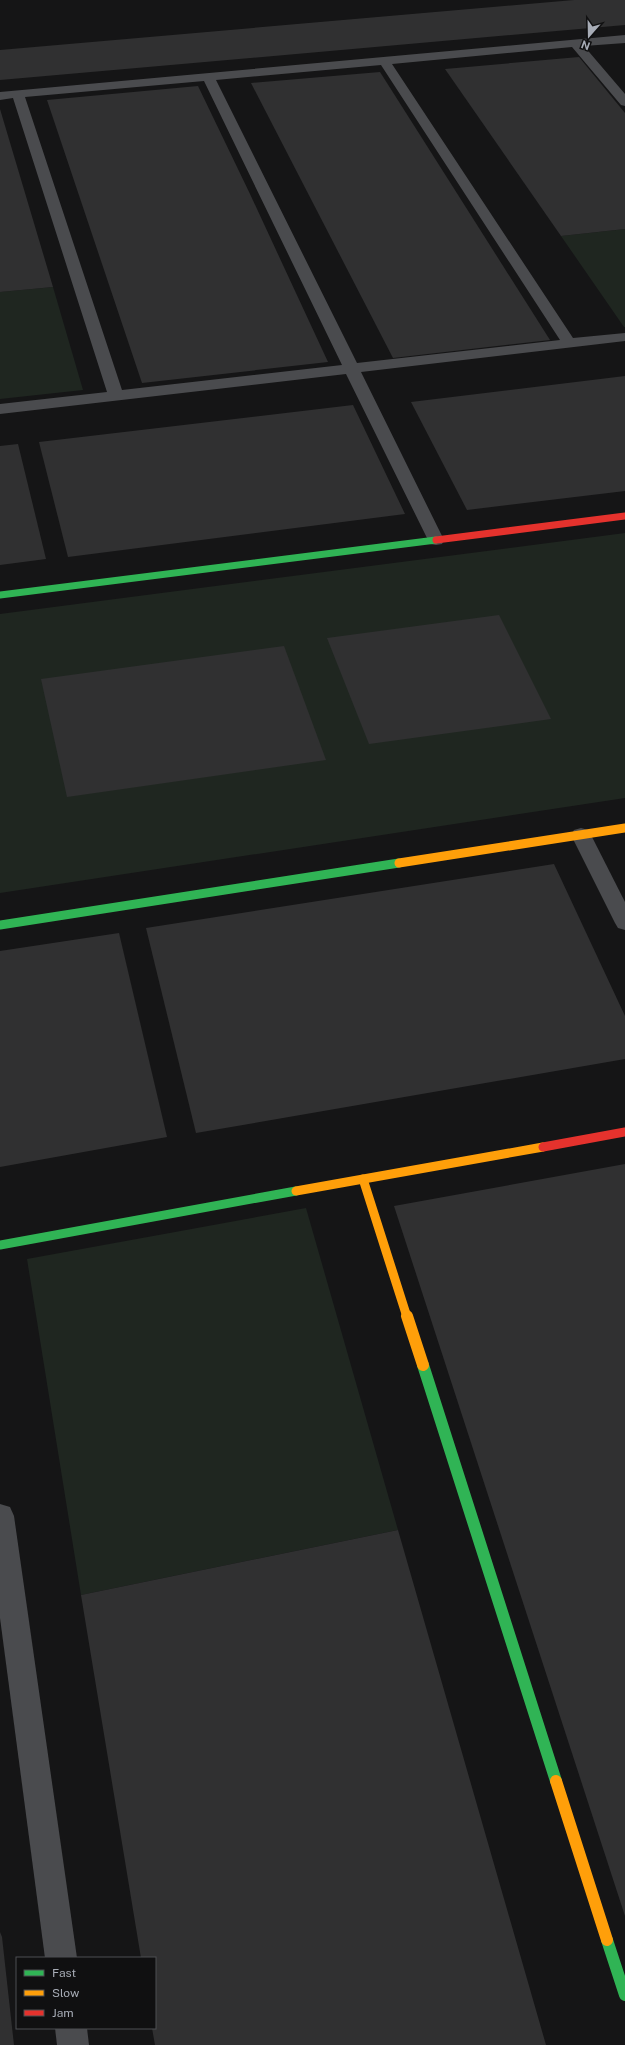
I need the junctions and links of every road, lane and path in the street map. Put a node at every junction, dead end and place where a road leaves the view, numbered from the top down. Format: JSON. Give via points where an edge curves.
{"nodes":[{"id":1,"x":625,"y":39,"type":"edge"},
{"id":2,"x":576,"y":43,"type":"junction"},
{"id":3,"x":384,"y":61,"type":"junction"},
{"id":4,"x":208,"y":77,"type":"junction"},
{"id":5,"x":18,"y":94,"type":"junction"},
{"id":6,"x":0,"y":96,"type":"edge"},
{"id":7,"x":625,"y":102,"type":"edge"},
{"id":8,"x":625,"y":337,"type":"edge"},
{"id":9,"x":569,"y":343,"type":"junction"},
{"id":10,"x":352,"y":369,"type":"junction"},
{"id":11,"x":116,"y":396,"type":"junction"},
{"id":12,"x":0,"y":409,"type":"edge"},
{"id":13,"x":625,"y":516,"type":"edge"},
{"id":14,"x":436,"y":540,"type":"junction"},
{"id":15,"x":0,"y":595,"type":"edge"},
{"id":16,"x":625,"y":828,"type":"edge"},
{"id":17,"x":581,"y":835,"type":"junction"},
{"id":18,"x":625,"y":923,"type":"edge"},
{"id":19,"x":0,"y":925,"type":"edge"},
{"id":20,"x":625,"y":1132,"type":"edge"},
{"id":21,"x":363,"y":1179,"type":"junction"},
{"id":22,"x":0,"y":1244,"type":"edge"},
{"id":23,"x":0,"y":1516,"type":"edge"},
{"id":24,"x":61,"y":1957,"type":"edge"},
{"id":25,"x":625,"y":1994,"type":"edge"},
{"id":26,"x":71,"y":2029,"type":"edge"},
{"id":27,"x":73,"y":2045,"type":"edge"}],
"edges":[{"from":1,"to":2,"type":"street"},
{"from":2,"to":3,"type":"street"},
{"from":2,"to":7,"type":"street"},
{"from":3,"to":4,"type":"street"},
{"from":3,"to":9,"type":"street"},
{"from":4,"to":5,"type":"street"},
{"from":4,"to":10,"type":"street"},
{"from":5,"to":6,"type":"street"},
{"from":5,"to":11,"type":"street"},
{"from":8,"to":9,"type":"street"},
{"from":9,"to":10,"type":"street"},
{"from":10,"to":11,"type":"street"},
{"from":10,"to":14,"type":"street"},
{"from":11,"to":12,"type":"street"},
{"from":13,"to":14,"type":"street"},
{"from":14,"to":15,"type":"street"},
{"from":16,"to":17,"type":"street"},
{"from":17,"to":18,"type":"street"},
{"from":17,"to":19,"type":"street"},
{"from":20,"to":21,"type":"street"},
{"from":21,"to":22,"type":"street"},
{"from":21,"to":25,"type":"street"},
{"from":23,"to":24,"type":"street"},
{"from":26,"to":27,"type":"street"}]}
